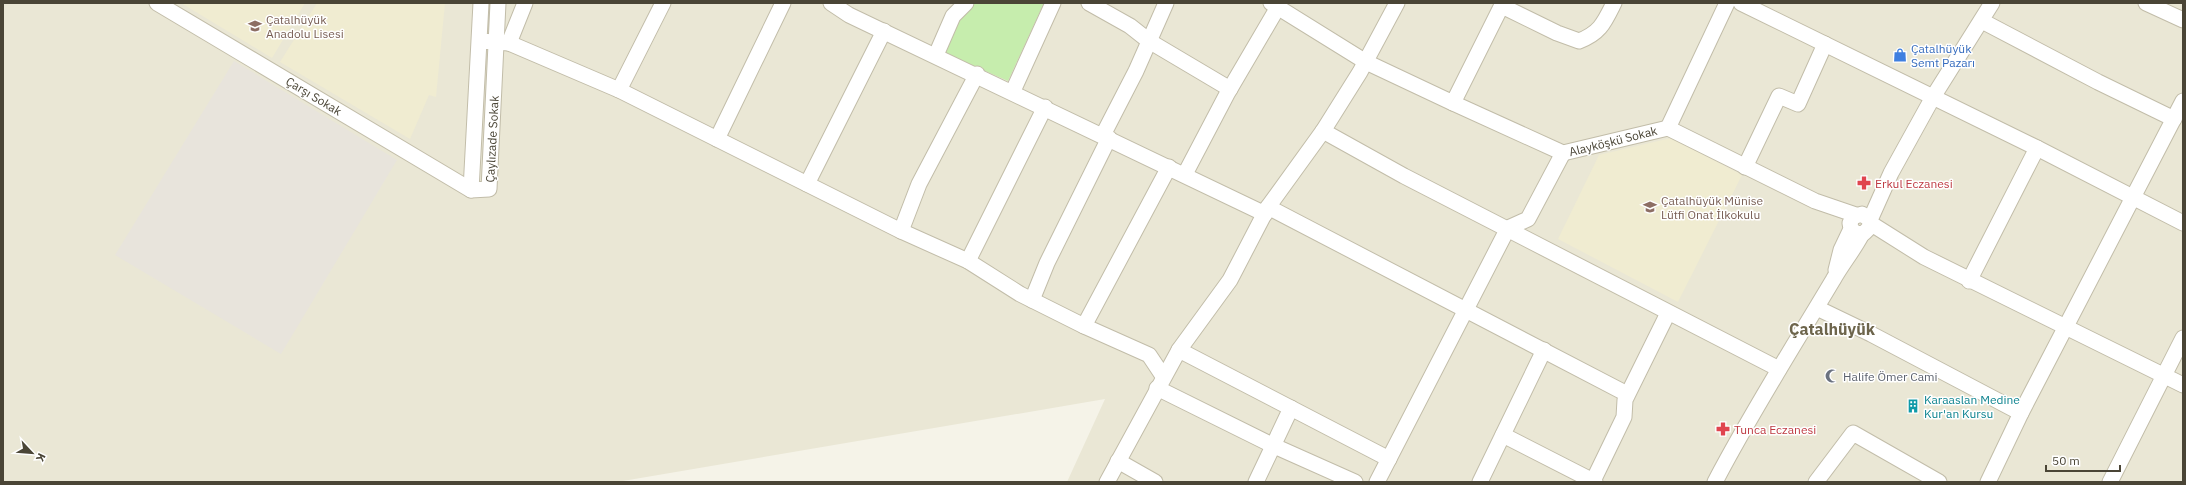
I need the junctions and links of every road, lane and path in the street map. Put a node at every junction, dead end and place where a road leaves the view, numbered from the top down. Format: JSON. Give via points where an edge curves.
{"nodes":[{"id":1,"x":157,"y":3,"type":"edge"},
{"id":2,"x":481,"y":3,"type":"edge"},
{"id":3,"x":498,"y":3,"type":"edge"},
{"id":4,"x":525,"y":3,"type":"edge"},
{"id":5,"x":664,"y":3,"type":"edge"},
{"id":6,"x":783,"y":3,"type":"edge"},
{"id":7,"x":831,"y":3,"type":"edge"},
{"id":8,"x":966,"y":3,"type":"edge"},
{"id":9,"x":1052,"y":3,"type":"edge"},
{"id":10,"x":1089,"y":3,"type":"edge"},
{"id":11,"x":1166,"y":3,"type":"edge"},
{"id":12,"x":1397,"y":3,"type":"edge"},
{"id":13,"x":1614,"y":3,"type":"edge"},
{"id":14,"x":1727,"y":3,"type":"edge"},
{"id":15,"x":1741,"y":3,"type":"edge"},
{"id":16,"x":1992,"y":3,"type":"edge"},
{"id":17,"x":1275,"y":5,"type":"edge"},
{"id":18,"x":1502,"y":5,"type":"edge"},
{"id":19,"x":2155,"y":5,"type":"edge"},
{"id":20,"x":2183,"y":20,"type":"edge"},
{"id":21,"x":1982,"y":21,"type":"junction"},
{"id":22,"x":884,"y":31,"type":"junction"},
{"id":23,"x":480,"y":41,"type":"junction"},
{"id":24,"x":1149,"y":41,"type":"junction"},
{"id":25,"x":502,"y":43,"type":"junction"},
{"id":26,"x":1825,"y":44,"type":"junction"},
{"id":27,"x":936,"y":55,"type":"junction"},
{"id":28,"x":1366,"y":62,"type":"junction"},
{"id":29,"x":977,"y":74,"type":"junction"},
{"id":30,"x":1230,"y":89,"type":"junction"},
{"id":31,"x":619,"y":90,"type":"junction"},
{"id":32,"x":1012,"y":91,"type":"junction"},
{"id":33,"x":1933,"y":97,"type":"junction"},
{"id":34,"x":2183,"y":101,"type":"edge"},
{"id":35,"x":1453,"y":103,"type":"junction"},
{"id":36,"x":1045,"y":107,"type":"junction"},
{"id":37,"x":2174,"y":119,"type":"junction"},
{"id":38,"x":1668,"y":128,"type":"junction"},
{"id":39,"x":1323,"y":131,"type":"junction"},
{"id":40,"x":1106,"y":136,"type":"junction"},
{"id":41,"x":717,"y":138,"type":"junction"},
{"id":42,"x":2037,"y":148,"type":"junction"},
{"id":43,"x":1563,"y":153,"type":"junction"},
{"id":44,"x":1169,"y":167,"type":"junction"},
{"id":45,"x":1745,"y":167,"type":"junction"},
{"id":46,"x":1185,"y":174,"type":"junction"},
{"id":47,"x":807,"y":184,"type":"junction"},
{"id":48,"x":471,"y":190,"type":"junction"},
{"id":49,"x":2133,"y":197,"type":"junction"},
{"id":50,"x":1266,"y":210,"type":"junction"},
{"id":51,"x":2183,"y":223,"type":"edge"},
{"id":52,"x":1860,"y":225,"type":"junction"},
{"id":53,"x":1508,"y":228,"type":"junction"},
{"id":54,"x":901,"y":231,"type":"junction"},
{"id":55,"x":968,"y":261,"type":"junction"},
{"id":56,"x":1969,"y":281,"type":"junction"},
{"id":57,"x":1032,"y":300,"type":"junction"},
{"id":58,"x":1817,"y":308,"type":"junction"},
{"id":59,"x":1466,"y":309,"type":"junction"},
{"id":60,"x":1668,"y":313,"type":"junction"},
{"id":61,"x":1084,"y":326,"type":"junction"},
{"id":62,"x":2066,"y":329,"type":"junction"},
{"id":63,"x":2183,"y":338,"type":"edge"},
{"id":64,"x":1179,"y":350,"type":"junction"},
{"id":65,"x":1544,"y":350,"type":"junction"},
{"id":66,"x":1779,"y":369,"type":"junction"},
{"id":67,"x":2163,"y":375,"type":"junction"},
{"id":68,"x":1160,"y":382,"type":"junction"},
{"id":69,"x":2183,"y":385,"type":"edge"},
{"id":70,"x":1627,"y":394,"type":"junction"},
{"id":71,"x":1291,"y":408,"type":"junction"},
{"id":72,"x":2021,"y":413,"type":"junction"},
{"id":73,"x":1503,"y":434,"type":"junction"},
{"id":74,"x":1272,"y":445,"type":"junction"},
{"id":75,"x":1389,"y":459,"type":"junction"},
{"id":76,"x":1118,"y":461,"type":"junction"},
{"id":77,"x":1721,"y":478,"type":"edge"},
{"id":78,"x":1108,"y":482,"type":"edge"},
{"id":79,"x":1155,"y":482,"type":"edge"},
{"id":80,"x":1256,"y":482,"type":"edge"},
{"id":81,"x":1355,"y":482,"type":"edge"},
{"id":82,"x":1377,"y":482,"type":"edge"},
{"id":83,"x":1480,"y":482,"type":"edge"},
{"id":84,"x":1594,"y":482,"type":"edge"},
{"id":85,"x":1816,"y":482,"type":"edge"},
{"id":86,"x":1939,"y":482,"type":"edge"},
{"id":87,"x":1988,"y":482,"type":"edge"},
{"id":88,"x":2110,"y":482,"type":"edge"}],
"edges":[{"from":1,"to":48,"type":"street","name":"Çarşı Sokak"},
{"from":2,"to":23,"type":"street","name":"Çaylızade Sokak"},
{"from":3,"to":25,"type":"street","name":"Çaylızade Sokak"},
{"from":4,"to":25,"type":"street"},
{"from":5,"to":31,"type":"street"},
{"from":6,"to":41,"type":"street"},
{"from":7,"to":22,"type":"street","via":[[849,15]]},
{"from":8,"to":27,"type":"street","via":[[953,16]]},
{"from":9,"to":32,"type":"street"},
{"from":10,"to":24,"type":"street","via":[[1130,26]]},
{"from":11,"to":24,"type":"street"},
{"from":12,"to":28,"type":"street"},
{"from":13,"to":18,"type":"street","via":[[1601,27],[1592,36],[1579,41],[1557,33]]},
{"from":14,"to":38,"type":"street"},
{"from":15,"to":26,"type":"street"},
{"from":16,"to":21,"type":"street"},
{"from":17,"to":28,"type":"street","name":"Alayköşkü Sokak"},
{"from":17,"to":30,"type":"street"},
{"from":18,"to":35,"type":"street"},
{"from":19,"to":20,"type":"street"},
{"from":21,"to":33,"type":"street"},
{"from":21,"to":37,"type":"street"},
{"from":22,"to":27,"type":"street"},
{"from":22,"to":47,"type":"street"},
{"from":23,"to":25,"type":"street"},
{"from":23,"to":48,"type":"street","name":"Çaylızade Sokak"},
{"from":24,"to":30,"type":"street"},
{"from":24,"to":40,"type":"street"},
{"from":25,"to":31,"type":"street"},
{"from":25,"to":48,"type":"street","name":"Çaylızade Sokak","via":[[489,189]]},
{"from":26,"to":33,"type":"street"},
{"from":26,"to":45,"type":"street","via":[[1798,104],[1779,96]]},
{"from":27,"to":29,"type":"street"},
{"from":28,"to":35,"type":"street","name":"Alayköşkü Sokak"},
{"from":28,"to":39,"type":"street"},
{"from":29,"to":32,"type":"street"},
{"from":29,"to":54,"type":"street","via":[[919,184]]},
{"from":30,"to":46,"type":"street"},
{"from":31,"to":41,"type":"street"},
{"from":32,"to":36,"type":"street"},
{"from":33,"to":42,"type":"street"},
{"from":33,"to":52,"type":"street"},
{"from":34,"to":37,"type":"street"},
{"from":35,"to":43,"type":"street","name":"Alayköşkü Sokak"},
{"from":36,"to":40,"type":"street"},
{"from":36,"to":55,"type":"street"},
{"from":37,"to":49,"type":"street"},
{"from":38,"to":43,"type":"street","name":"Alayköşkü Sokak"},
{"from":38,"to":45,"type":"street","name":"Alayköşkü Sokak"},
{"from":39,"to":50,"type":"street"},
{"from":39,"to":53,"type":"street","via":[[1404,176]]},
{"from":40,"to":44,"type":"street"},
{"from":40,"to":57,"type":"street"},
{"from":41,"to":47,"type":"street"},
{"from":42,"to":49,"type":"street"},
{"from":42,"to":56,"type":"street"},
{"from":43,"to":53,"type":"street","via":[[1528,219]]},
{"from":44,"to":46,"type":"street"},
{"from":44,"to":61,"type":"street"},
{"from":45,"to":52,"type":"street","name":"Alayköşkü Sokak"},
{"from":46,"to":50,"type":"street"},
{"from":47,"to":54,"type":"street"},
{"from":49,"to":51,"type":"street"},
{"from":49,"to":62,"type":"street"},
{"from":50,"to":59,"type":"street"},
{"from":50,"to":64,"type":"street","via":[[1230,280]]},
{"from":52,"to":56,"type":"street","name":"Alayköşkü Sokak"},
{"from":52,"to":58,"type":"street","via":[[1841,250],[1834,278]]},
{"from":53,"to":59,"type":"street"},
{"from":53,"to":60,"type":"street"},
{"from":54,"to":55,"type":"street"},
{"from":55,"to":57,"type":"street"},
{"from":56,"to":62,"type":"street","name":"Alayköşkü Sokak"},
{"from":57,"to":61,"type":"street"},
{"from":58,"to":66,"type":"street"},
{"from":58,"to":72,"type":"street"},
{"from":59,"to":65,"type":"street"},
{"from":59,"to":75,"type":"street"},
{"from":60,"to":66,"type":"street"},
{"from":60,"to":70,"type":"street"},
{"from":61,"to":68,"type":"street","via":[[1149,355]]},
{"from":62,"to":67,"type":"street","name":"Alayköşkü Sokak"},
{"from":62,"to":72,"type":"street"},
{"from":63,"to":67,"type":"street"},
{"from":64,"to":68,"type":"street"},
{"from":64,"to":71,"type":"street"},
{"from":65,"to":70,"type":"street"},
{"from":65,"to":73,"type":"street"},
{"from":66,"to":77,"type":"street"},
{"from":67,"to":69,"type":"street","name":"Alayköşkü Sokak"},
{"from":67,"to":88,"type":"street"},
{"from":68,"to":74,"type":"street"},
{"from":68,"to":76,"type":"street"},
{"from":70,"to":84,"type":"street","via":[[1624,417]]},
{"from":71,"to":74,"type":"street"},
{"from":71,"to":75,"type":"street"},
{"from":72,"to":87,"type":"street"},
{"from":73,"to":83,"type":"street"},
{"from":73,"to":84,"type":"street"},
{"from":74,"to":80,"type":"street"},
{"from":74,"to":81,"type":"street"},
{"from":75,"to":82,"type":"street"},
{"from":76,"to":78,"type":"street"},
{"from":76,"to":79,"type":"street"},
{"from":85,"to":86,"type":"street","via":[[1853,433]]}]}
